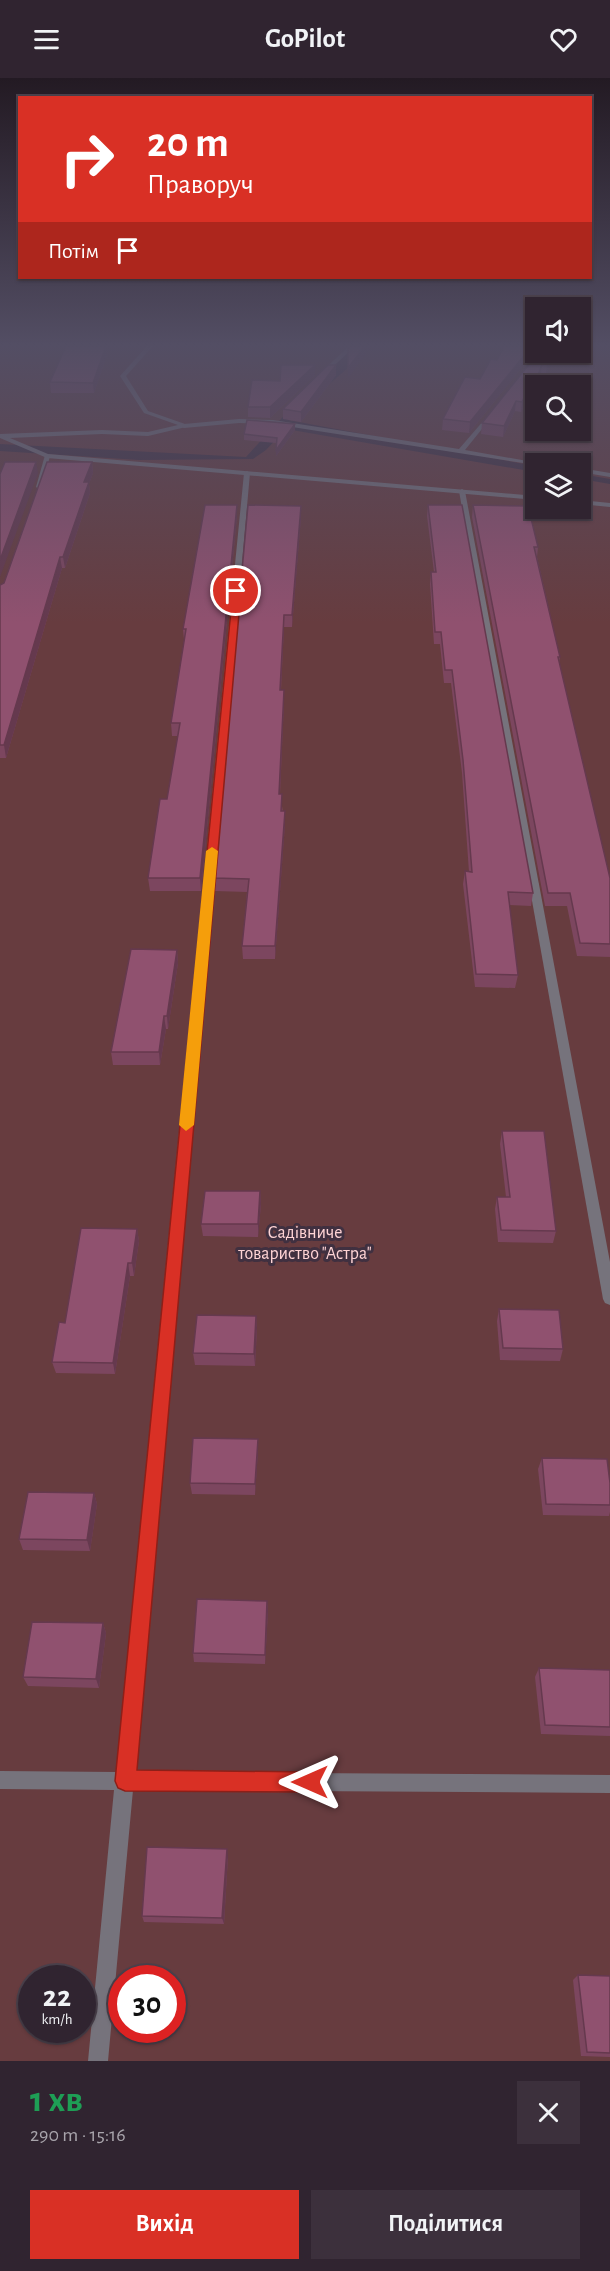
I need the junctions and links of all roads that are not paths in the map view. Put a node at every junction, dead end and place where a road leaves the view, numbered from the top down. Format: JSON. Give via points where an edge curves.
{"nodes":[{"id":1,"x":6,"y":439,"type":"edge"},
{"id":2,"x":385,"y":439,"type":"edge"},
{"id":3,"x":471,"y":439,"type":"edge"},
{"id":4,"x":462,"y":450,"type":"junction"},
{"id":5,"x":47,"y":456,"type":"junction"},
{"id":6,"x":525,"y":461,"type":"edge"},
{"id":7,"x":591,"y":472,"type":"edge"},
{"id":8,"x":247,"y":473,"type":"junction"},
{"id":9,"x":610,"y":475,"type":"edge"},
{"id":10,"x":462,"y":491,"type":"junction"},
{"id":11,"x":525,"y":497,"type":"edge"},
{"id":12,"x":35,"y":499,"type":"edge"},
{"id":13,"x":591,"y":503,"type":"edge"},
{"id":14,"x":610,"y":505,"type":"edge"},
{"id":15,"x":610,"y":1299,"type":"edge"},
{"id":16,"x":0,"y":1780,"type":"edge"},
{"id":17,"x":125,"y":1781,"type":"junction"},
{"id":18,"x":610,"y":1784,"type":"edge"},
{"id":19,"x":98,"y":2061,"type":"edge"}],
"edges":[{"from":1,"to":5,"type":"street"},
{"from":2,"to":4,"type":"street"},
{"from":3,"to":4,"type":"street"},
{"from":4,"to":6,"type":"street"},
{"from":5,"to":8,"type":"street"},
{"from":5,"to":12,"type":"street"},
{"from":7,"to":9,"type":"street"},
{"from":8,"to":10,"type":"street"},
{"from":8,"to":17,"type":"street"},
{"from":10,"to":11,"type":"street"},
{"from":10,"to":15,"type":"street"},
{"from":13,"to":14,"type":"street"},
{"from":16,"to":17,"type":"street"},
{"from":17,"to":18,"type":"street"},
{"from":17,"to":19,"type":"street"}]}
